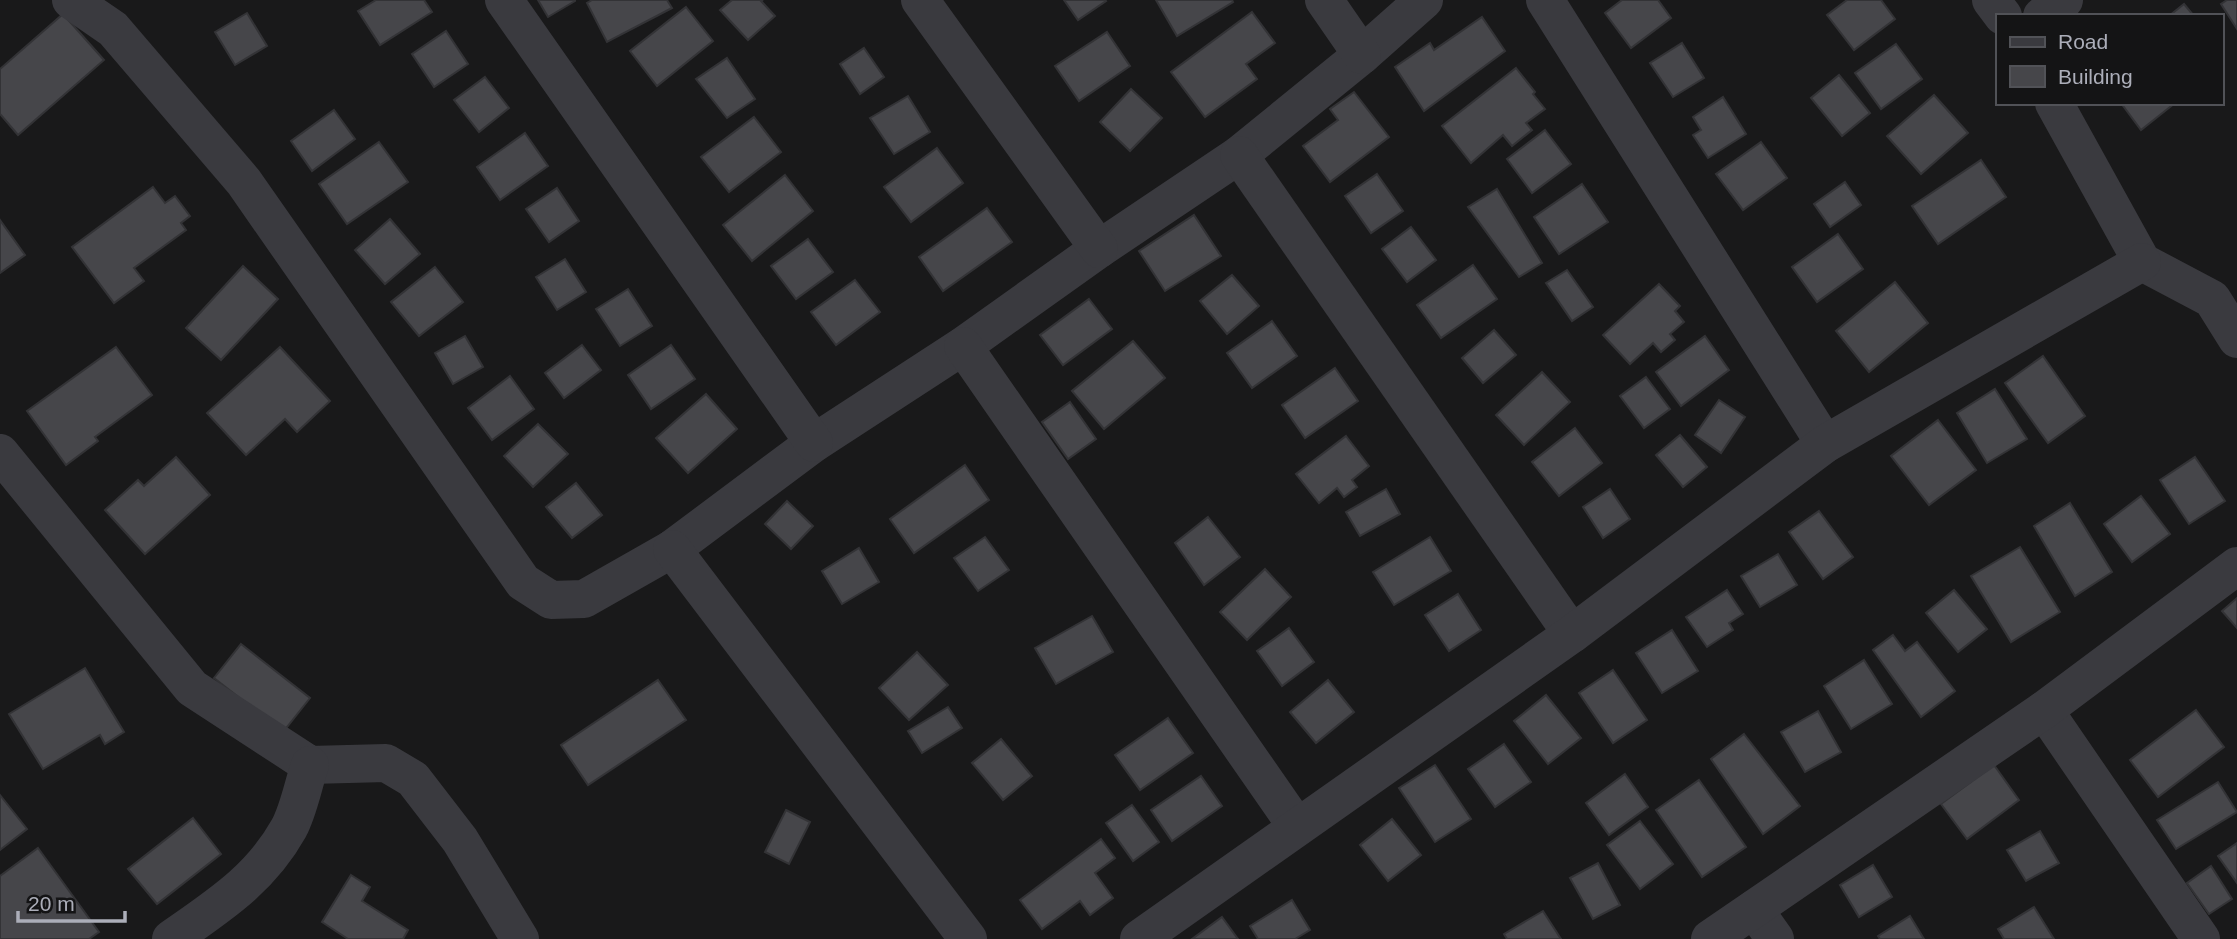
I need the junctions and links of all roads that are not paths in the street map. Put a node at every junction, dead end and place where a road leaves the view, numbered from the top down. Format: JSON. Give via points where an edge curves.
{"nodes":[{"id":1,"x":71,"y":0,"type":"edge"},
{"id":2,"x":504,"y":0,"type":"edge"},
{"id":3,"x":920,"y":0,"type":"edge"},
{"id":4,"x":1324,"y":0,"type":"edge"},
{"id":5,"x":1424,"y":0,"type":"edge"},
{"id":6,"x":1545,"y":0,"type":"edge"},
{"id":7,"x":2064,"y":0,"type":"edge"},
{"id":8,"x":2045,"y":14,"type":"edge"},
{"id":9,"x":1362,"y":55,"type":"junction"},
{"id":10,"x":2055,"y":105,"type":"edge"},
{"id":11,"x":1239,"y":155,"type":"junction"},
{"id":12,"x":1099,"y":249,"type":"junction"},
{"id":13,"x":2142,"y":262,"type":"junction"},
{"id":14,"x":2224,"y":292,"type":"edge"},
{"id":15,"x":2237,"y":339,"type":"edge"},
{"id":16,"x":963,"y":346,"type":"junction"},
{"id":17,"x":814,"y":443,"type":"junction"},
{"id":18,"x":1825,"y":444,"type":"junction"},
{"id":19,"x":0,"y":453,"type":"edge"},
{"id":20,"x":671,"y":549,"type":"junction"},
{"id":21,"x":2237,"y":566,"type":"edge"},
{"id":22,"x":1572,"y":634,"type":"junction"},
{"id":23,"x":2044,"y":710,"type":"junction"},
{"id":24,"x":310,"y":765,"type":"junction"},
{"id":25,"x":1297,"y":827,"type":"junction"},
{"id":26,"x":1765,"y":924,"type":"edge"},
{"id":27,"x":171,"y":939,"type":"edge"},
{"id":28,"x":520,"y":939,"type":"edge"},
{"id":29,"x":968,"y":939,"type":"edge"},
{"id":30,"x":1139,"y":939,"type":"edge"},
{"id":31,"x":1710,"y":939,"type":"edge"},
{"id":32,"x":2201,"y":939,"type":"edge"}],
"edges":[{"from":1,"to":20,"type":"street","via":[[113,29],[244,182],[523,582],[551,600],[584,599]]},
{"from":2,"to":17,"type":"street"},
{"from":3,"to":12,"type":"street"},
{"from":4,"to":9,"type":"street"},
{"from":5,"to":9,"type":"street"},
{"from":6,"to":18,"type":"street"},
{"from":7,"to":8,"type":"street"},
{"from":9,"to":11,"type":"street"},
{"from":10,"to":13,"type":"street"},
{"from":11,"to":12,"type":"street"},
{"from":11,"to":22,"type":"street"},
{"from":12,"to":16,"type":"street"},
{"from":13,"to":14,"type":"street"},
{"from":13,"to":18,"type":"street"},
{"from":14,"to":15,"type":"street"},
{"from":16,"to":17,"type":"street"},
{"from":16,"to":25,"type":"street"},
{"from":17,"to":20,"type":"street"},
{"from":18,"to":22,"type":"street"},
{"from":19,"to":24,"type":"street","via":[[192,688]]},
{"from":20,"to":29,"type":"street"},
{"from":21,"to":23,"type":"street"},
{"from":22,"to":25,"type":"street"},
{"from":23,"to":26,"type":"street"},
{"from":23,"to":32,"type":"street"},
{"from":24,"to":27,"type":"street","via":[[290,826],[266,862],[240,890]]},
{"from":24,"to":28,"type":"street","via":[[386,763],[412,779],[460,840]]},
{"from":25,"to":30,"type":"street"},
{"from":26,"to":31,"type":"street"}]}
